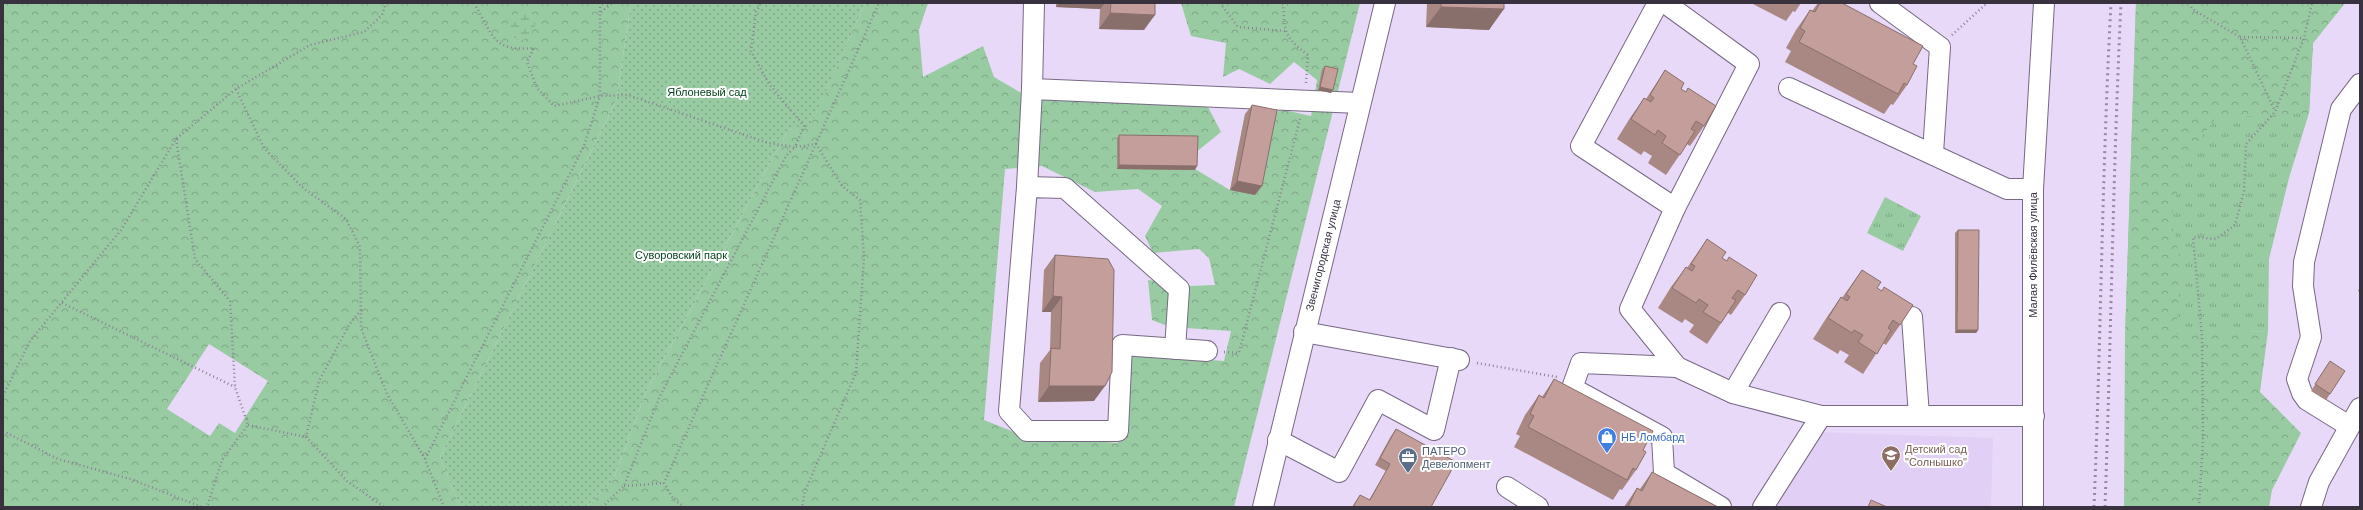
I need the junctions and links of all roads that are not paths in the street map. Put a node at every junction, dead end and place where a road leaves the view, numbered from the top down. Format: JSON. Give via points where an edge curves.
{"nodes":[{"id":1,"x":1034,"y":3,"type":"edge"},
{"id":2,"x":1385,"y":3,"type":"edge"},
{"id":3,"x":1658,"y":3,"type":"edge"},
{"id":4,"x":1665,"y":3,"type":"edge"},
{"id":5,"x":1880,"y":3,"type":"edge"},
{"id":6,"x":2044,"y":3,"type":"edge"},
{"id":7,"x":2360,"y":84,"type":"edge"},
{"id":8,"x":1788,"y":88,"type":"dead end"},
{"id":9,"x":1032,"y":89,"type":"junction"},
{"id":10,"x":1360,"y":103,"type":"junction"},
{"id":11,"x":1933,"y":153,"type":"junction"},
{"id":12,"x":1027,"y":187,"type":"junction"},
{"id":13,"x":2033,"y":189,"type":"junction"},
{"id":14,"x":1675,"y":208,"type":"junction"},
{"id":15,"x":1780,"y":312,"type":"dead end"},
{"id":16,"x":1912,"y":317,"type":"edge"},
{"id":17,"x":1304,"y":332,"type":"junction"},
{"id":18,"x":1175,"y":349,"type":"junction"},
{"id":19,"x":1207,"y":351,"type":"road end"},
{"id":20,"x":1678,"y":367,"type":"junction"},
{"id":21,"x":1733,"y":393,"type":"junction"},
{"id":22,"x":2360,"y":408,"type":"edge"},
{"id":23,"x":1821,"y":416,"type":"junction"},
{"id":24,"x":1919,"y":416,"type":"junction"},
{"id":25,"x":2034,"y":416,"type":"junction"},
{"id":26,"x":2351,"y":433,"type":"edge"},
{"id":27,"x":1278,"y":440,"type":"junction"},
{"id":28,"x":1508,"y":487,"type":"dead end"},
{"id":29,"x":1263,"y":507,"type":"edge"},
{"id":30,"x":1538,"y":507,"type":"edge"},
{"id":31,"x":1721,"y":507,"type":"edge"},
{"id":32,"x":1763,"y":507,"type":"edge"},
{"id":33,"x":2033,"y":507,"type":"edge"},
{"id":34,"x":2311,"y":507,"type":"edge"}],
"edges":[{"from":1,"to":9,"type":"street"},
{"from":2,"to":10,"type":"street","name":"Звенигородская улица"},
{"from":3,"to":14,"type":"street","via":[[1581,146]]},
{"from":4,"to":14,"type":"street","via":[[1749,64]]},
{"from":5,"to":11,"type":"street","via":[[1940,47]]},
{"from":6,"to":13,"type":"street","name":"Малая Филёвская улица"},
{"from":7,"to":26,"type":"street","via":[[2341,109],[2304,262],[2303,286],[2311,337],[2297,379],[2307,400]]},
{"from":8,"to":11,"type":"street"},
{"from":9,"to":10,"type":"street"},
{"from":9,"to":12,"type":"street"},
{"from":10,"to":17,"type":"street","name":"Звенигородская улица"},
{"from":11,"to":13,"type":"street","via":[[2007,189]]},
{"from":12,"to":18,"type":"street","via":[[1065,188],[1179,289]]},
{"from":12,"to":18,"type":"street","via":[[1009,411],[1027,431],[1118,431],[1122,345]]},
{"from":13,"to":25,"type":"street","name":"Малая Филёвская улица"},
{"from":14,"to":20,"type":"street","via":[[1630,310]]},
{"from":15,"to":21,"type":"street"},
{"from":16,"to":24,"type":"street"},
{"from":17,"to":27,"type":"street","name":"Звенигородская улица"},
{"from":17,"to":27,"type":"street","via":[[1455,359],[1434,430],[1378,400],[1339,472]]},
{"from":18,"to":19,"type":"street"},
{"from":20,"to":21,"type":"street"},
{"from":20,"to":31,"type":"street","via":[[1581,363],[1572,388],[1662,437],[1664,473]]},
{"from":21,"to":23,"type":"street"},
{"from":22,"to":26,"type":"street"},
{"from":23,"to":24,"type":"street"},
{"from":23,"to":32,"type":"street"},
{"from":24,"to":25,"type":"street"},
{"from":25,"to":33,"type":"street","name":"Малая Филёвская улица"},
{"from":26,"to":34,"type":"street","via":[[2319,482]]},
{"from":27,"to":29,"type":"street","name":"Звенигородская улица"},
{"from":28,"to":30,"type":"street"}]}
